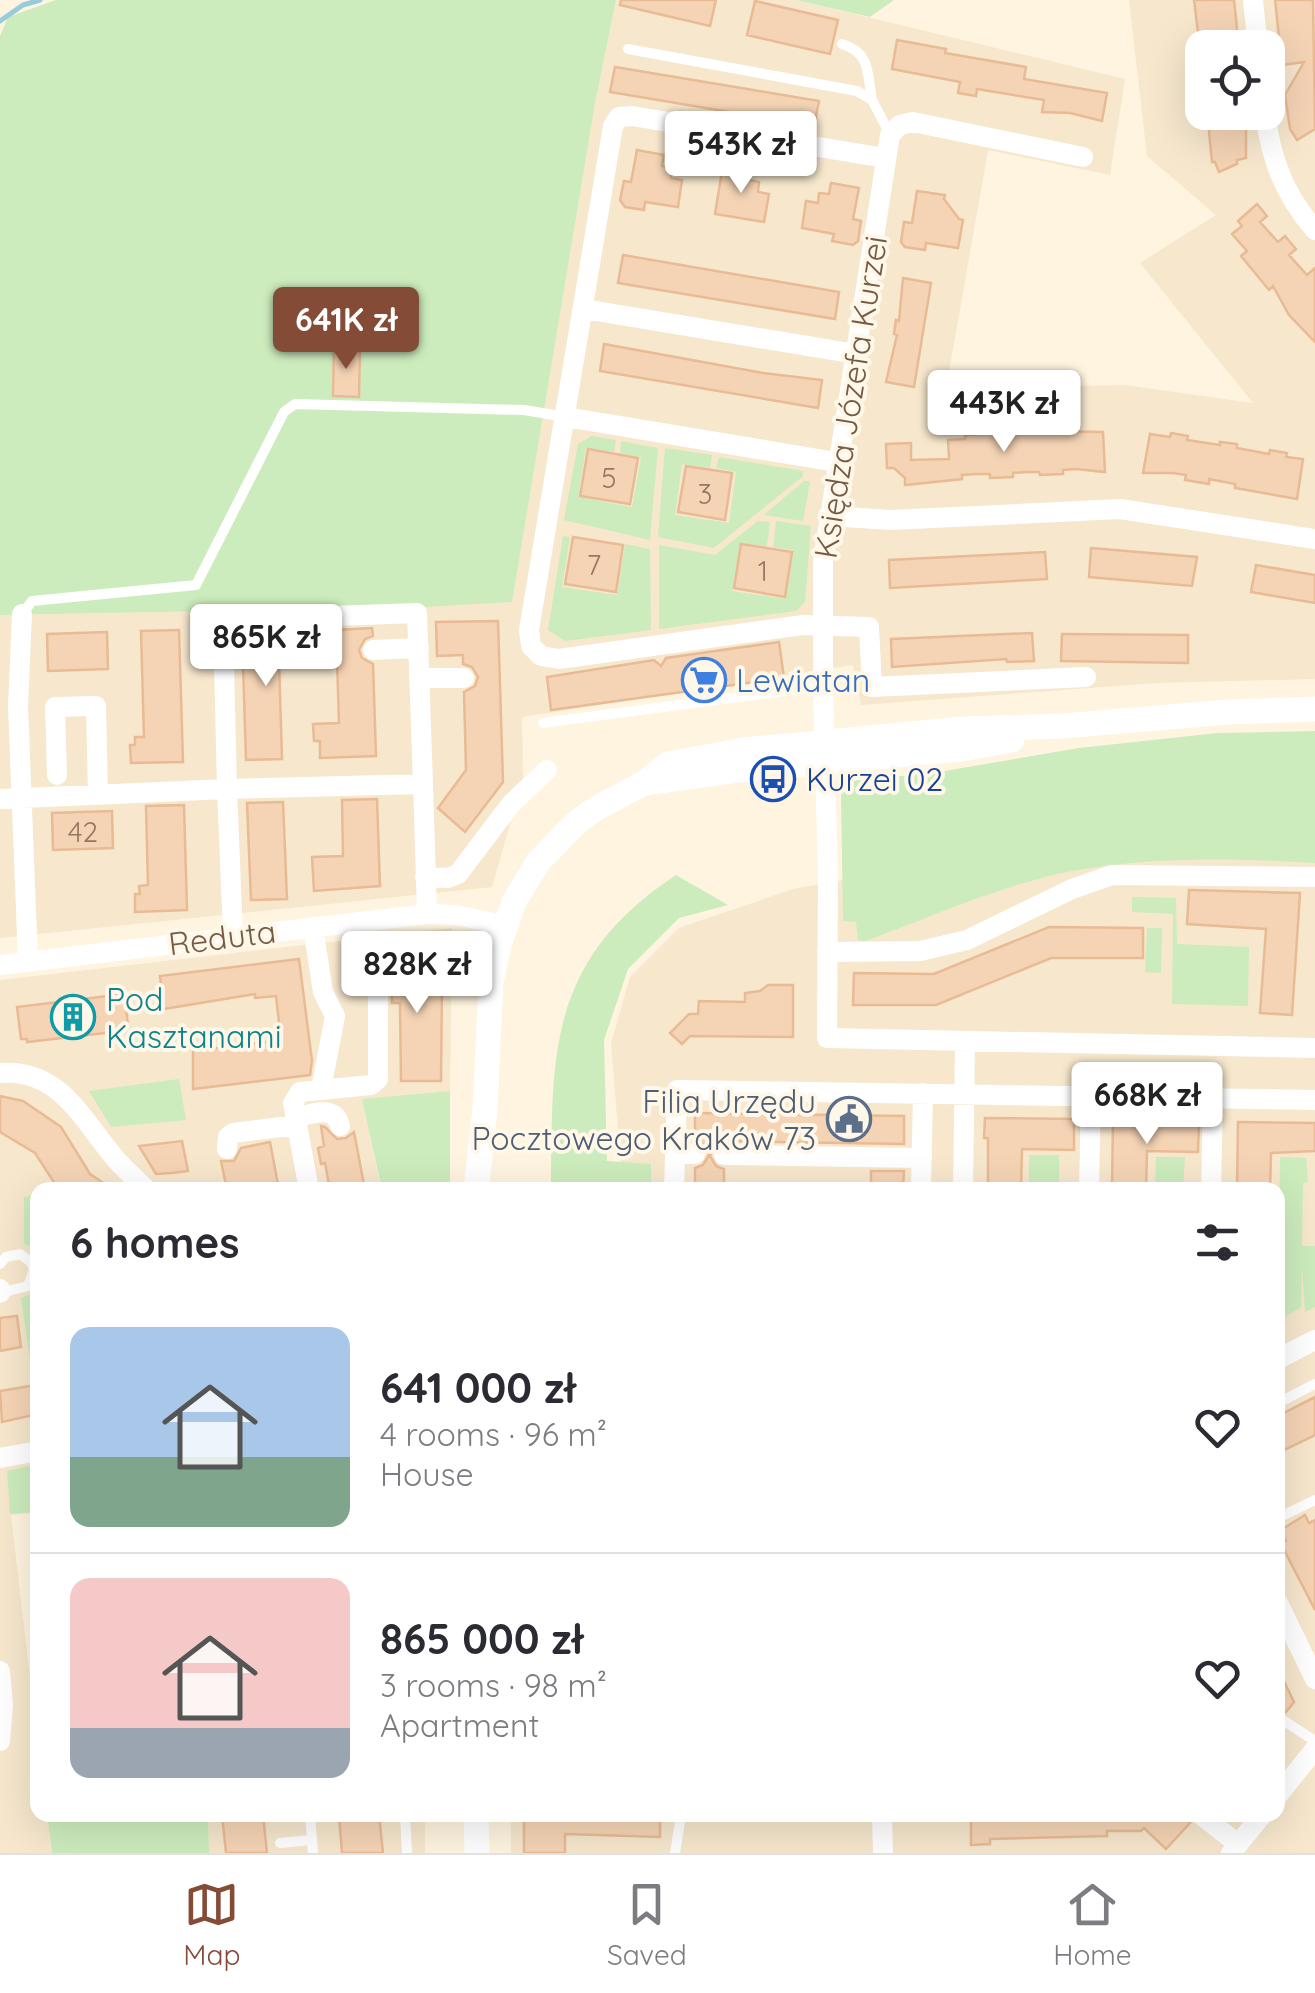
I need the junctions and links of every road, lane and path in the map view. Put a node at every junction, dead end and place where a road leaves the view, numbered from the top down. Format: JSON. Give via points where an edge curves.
{"nodes":[{"id":1,"x":1253,"y":0,"type":"edge"},
{"id":2,"x":1256,"y":30,"type":"edge"},
{"id":3,"x":842,"y":44,"type":"dead end"},
{"id":4,"x":628,"y":49,"type":"dead end"},
{"id":5,"x":872,"y":100,"type":"junction"},
{"id":6,"x":1267,"y":130,"type":"edge"},
{"id":7,"x":890,"y":135,"type":"junction"},
{"id":8,"x":885,"y":158,"type":"junction"},
{"id":9,"x":1083,"y":158,"type":"dead end"},
{"id":10,"x":1315,"y":230,"type":"edge"},
{"id":11,"x":584,"y":309,"type":"junction"},
{"id":12,"x":856,"y":354,"type":"junction"},
{"id":13,"x":566,"y":417,"type":"junction"},
{"id":14,"x":836,"y":462,"type":"junction"},
{"id":15,"x":828,"y":516,"type":"junction"},
{"id":16,"x":1315,"y":539,"type":"edge"},
{"id":17,"x":22,"y":614,"type":"joint"},
{"id":18,"x":822,"y":625,"type":"junction"},
{"id":19,"x":419,"y":648,"type":"junction"},
{"id":20,"x":373,"y":650,"type":"dead end"},
{"id":21,"x":1086,"y":677,"type":"dead end"},
{"id":22,"x":420,"y":678,"type":"junction"},
{"id":23,"x":464,"y":678,"type":"dead end"},
{"id":24,"x":822,"y":686,"type":"junction"},
{"id":25,"x":1315,"y":709,"type":"edge"},
{"id":26,"x":544,"y":724,"type":"dead end"},
{"id":27,"x":825,"y":753,"type":"junction"},
{"id":28,"x":546,"y":770,"type":"dead end"},
{"id":29,"x":423,"y":784,"type":"junction"},
{"id":30,"x":58,"y":786,"type":"junction"},
{"id":31,"x":227,"y":790,"type":"junction"},
{"id":32,"x":98,"y":794,"type":"junction"},
{"id":33,"x":11,"y":798,"type":"edge"},
{"id":34,"x":425,"y":877,"type":"junction"},
{"id":35,"x":1315,"y":878,"type":"edge"},
{"id":36,"x":427,"y":914,"type":"junction"},
{"id":37,"x":313,"y":926,"type":"junction"},
{"id":38,"x":504,"y":926,"type":"junction"},
{"id":39,"x":233,"y":936,"type":"junction"},
{"id":40,"x":378,"y":948,"type":"dead end"},
{"id":41,"x":827,"y":952,"type":"junction"},
{"id":42,"x":28,"y":961,"type":"junction"},
{"id":43,"x":0,"y":966,"type":"edge"},
{"id":44,"x":965,"y":1041,"type":"junction"},
{"id":45,"x":1315,"y":1048,"type":"edge"},
{"id":46,"x":0,"y":1073,"type":"edge"},
{"id":47,"x":321,"y":1090,"type":"junction"},
{"id":48,"x":923,"y":1093,"type":"junction"},
{"id":49,"x":964,"y":1094,"type":"junction"},
{"id":50,"x":1091,"y":1096,"type":"junction"},
{"id":51,"x":1213,"y":1098,"type":"junction"},
{"id":52,"x":1315,"y":1100,"type":"edge"},
{"id":53,"x":484,"y":1109,"type":"junction"},
{"id":54,"x":296,"y":1121,"type":"junction"},
{"id":55,"x":340,"y":1126,"type":"dead end"},
{"id":56,"x":227,"y":1149,"type":"dead end"},
{"id":57,"x":724,"y":1155,"type":"dead end"},
{"id":58,"x":922,"y":1158,"type":"junction"},
{"id":59,"x":139,"y":1182,"type":"edge"},
{"id":60,"x":307,"y":1182,"type":"edge"},
{"id":61,"x":477,"y":1182,"type":"edge"},
{"id":62,"x":490,"y":1182,"type":"edge"},
{"id":63,"x":676,"y":1182,"type":"edge"},
{"id":64,"x":921,"y":1182,"type":"edge"},
{"id":65,"x":963,"y":1182,"type":"edge"},
{"id":66,"x":1089,"y":1182,"type":"edge"},
{"id":67,"x":1211,"y":1182,"type":"edge"},
{"id":68,"x":30,"y":1261,"type":"edge"},
{"id":69,"x":0,"y":1264,"type":"edge"},
{"id":70,"x":30,"y":1281,"type":"edge"},
{"id":71,"x":0,"y":1292,"type":"edge"},
{"id":72,"x":1315,"y":1340,"type":"edge"},
{"id":73,"x":1285,"y":1355,"type":"edge"},
{"id":74,"x":1315,"y":1384,"type":"edge"},
{"id":75,"x":1285,"y":1400,"type":"edge"},
{"id":76,"x":30,"y":1452,"type":"edge"},
{"id":77,"x":0,"y":1458,"type":"edge"},
{"id":78,"x":1315,"y":1500,"type":"edge"},
{"id":79,"x":1285,"y":1515,"type":"edge"},
{"id":80,"x":1285,"y":1616,"type":"edge"},
{"id":81,"x":1312,"y":1664,"type":"edge"},
{"id":82,"x":0,"y":1672,"type":"edge"},
{"id":83,"x":1285,"y":1722,"type":"edge"},
{"id":84,"x":0,"y":1741,"type":"edge"},
{"id":85,"x":1315,"y":1741,"type":"edge"},
{"id":86,"x":1315,"y":1749,"type":"edge"},
{"id":87,"x":1285,"y":1786,"type":"edge"},
{"id":88,"x":311,"y":1822,"type":"edge"},
{"id":89,"x":405,"y":1822,"type":"edge"},
{"id":90,"x":476,"y":1822,"type":"edge"},
{"id":91,"x":680,"y":1822,"type":"edge"},
{"id":92,"x":882,"y":1822,"type":"edge"},
{"id":93,"x":1207,"y":1822,"type":"edge"},
{"id":94,"x":1256,"y":1822,"type":"edge"},
{"id":95,"x":312,"y":1840,"type":"junction"},
{"id":96,"x":280,"y":1843,"type":"dead end"},
{"id":97,"x":1235,"y":1849,"type":"edge"},
{"id":98,"x":313,"y":1853,"type":"edge"},
{"id":99,"x":407,"y":1853,"type":"edge"},
{"id":100,"x":477,"y":1853,"type":"edge"},
{"id":101,"x":674,"y":1853,"type":"edge"},
{"id":102,"x":882,"y":1853,"type":"edge"}],
"edges":[{"from":1,"to":2,"type":"street"},
{"from":3,"to":5,"type":"lane","via":[[865,59]]},
{"from":4,"to":5,"type":"lane","via":[[834,85]]},
{"from":5,"to":7,"type":"lane"},
{"from":6,"to":10,"type":"street","via":[[1280,178]]},
{"from":7,"to":8,"type":"street","name":"Księdza Józefa Kurzei"},
{"from":7,"to":9,"type":"street","via":[[912,122]]},
{"from":8,"to":11,"type":"street","via":[[619,118]]},
{"from":8,"to":12,"type":"street","name":"Księdza Józefa Kurzei"},
{"from":11,"to":12,"type":"street"},
{"from":11,"to":13,"type":"street"},
{"from":12,"to":14,"type":"street","name":"Księdza Józefa Kurzei"},
{"from":13,"to":14,"type":"street"},
{"from":13,"to":17,"type":"lane","via":[[295,404],[284,412],[196,585],[32,601]]},
{"from":13,"to":18,"type":"street","via":[[529,630],[541,656]]},
{"from":14,"to":15,"type":"street","name":"Księdza Józefa Kurzei"},
{"from":15,"to":16,"type":"street","via":[[891,520],[1120,508]]},
{"from":15,"to":18,"type":"street","name":"Księdza Józefa Kurzei"},
{"from":17,"to":33,"type":"street"},
{"from":18,"to":21,"type":"street","via":[[869,627],[872,687]]},
{"from":18,"to":24,"type":"street","name":"Księdza Józefa Kurzei"},
{"from":19,"to":20,"type":"street"},
{"from":19,"to":22,"type":"street"},
{"from":19,"to":31,"type":"street","via":[[417,614],[223,620]]},
{"from":22,"to":23,"type":"street"},
{"from":22,"to":29,"type":"street"},
{"from":24,"to":26,"type":"lane"},
{"from":24,"to":27,"type":"street","name":"Księdza Józefa Kurzei"},
{"from":25,"to":27,"type":"street","via":[[962,729]]},
{"from":27,"to":38,"type":"street","via":[[668,764],[558,840],[528,876]]},
{"from":27,"to":41,"type":"street","name":"Księdza Józefa Kurzei"},
{"from":28,"to":34,"type":"street","via":[[458,874]]},
{"from":29,"to":31,"type":"street"},
{"from":29,"to":34,"type":"street"},
{"from":30,"to":32,"type":"street"},
{"from":30,"to":32,"type":"street","via":[[55,706],[96,706]]},
{"from":30,"to":33,"type":"street"},
{"from":31,"to":32,"type":"street"},
{"from":31,"to":39,"type":"street"},
{"from":33,"to":42,"type":"street"},
{"from":34,"to":36,"type":"street"},
{"from":35,"to":41,"type":"street","via":[[1112,875],[966,940],[920,950]]},
{"from":36,"to":37,"type":"street","name":"Reduta"},
{"from":36,"to":38,"type":"street","name":"Reduta"},
{"from":37,"to":39,"type":"street","name":"Reduta"},
{"from":37,"to":47,"type":"street","via":[[323,992],[335,1016]]},
{"from":38,"to":53,"type":"street","via":[[489,998]]},
{"from":39,"to":42,"type":"street","name":"Reduta"},
{"from":40,"to":47,"type":"street","via":[[378,1079]]},
{"from":41,"to":44,"type":"street","name":"Księdza Józefa Kurzei","via":[[826,1038]]},
{"from":42,"to":43,"type":"street","name":"Reduta"},
{"from":44,"to":45,"type":"street"},
{"from":44,"to":49,"type":"street"},
{"from":46,"to":59,"type":"street","via":[[46,1080]]},
{"from":47,"to":54,"type":"street","via":[[296,1096]]},
{"from":48,"to":49,"type":"street"},
{"from":48,"to":58,"type":"street"},
{"from":48,"to":63,"type":"street","via":[[677,1090],[685,1154]]},
{"from":49,"to":50,"type":"street"},
{"from":49,"to":65,"type":"street"},
{"from":50,"to":51,"type":"street"},
{"from":50,"to":66,"type":"street"},
{"from":51,"to":52,"type":"street"},
{"from":51,"to":67,"type":"street"},
{"from":53,"to":61,"type":"street"},
{"from":53,"to":62,"type":"street"},
{"from":54,"to":55,"type":"street","via":[[333,1113]]},
{"from":54,"to":56,"type":"street","via":[[240,1130],[228,1138]]},
{"from":54,"to":60,"type":"street"},
{"from":57,"to":58,"type":"street"},
{"from":58,"to":64,"type":"street"},
{"from":68,"to":69,"type":"lane","via":[[20,1254]]},
{"from":70,"to":71,"type":"lane"},
{"from":72,"to":73,"type":"street"},
{"from":74,"to":75,"type":"lane"},
{"from":76,"to":77,"type":"street"},
{"from":78,"to":79,"type":"lane"},
{"from":80,"to":81,"type":"street"},
{"from":82,"to":84,"type":"street"},
{"from":83,"to":85,"type":"lane"},
{"from":86,"to":87,"type":"street"},
{"from":88,"to":95,"type":"lane"},
{"from":89,"to":99,"type":"lane"},
{"from":90,"to":100,"type":"street"},
{"from":91,"to":101,"type":"lane"},
{"from":92,"to":102,"type":"street"},
{"from":93,"to":97,"type":"street"},
{"from":94,"to":97,"type":"street"},
{"from":95,"to":96,"type":"lane"},
{"from":95,"to":98,"type":"lane"}]}
